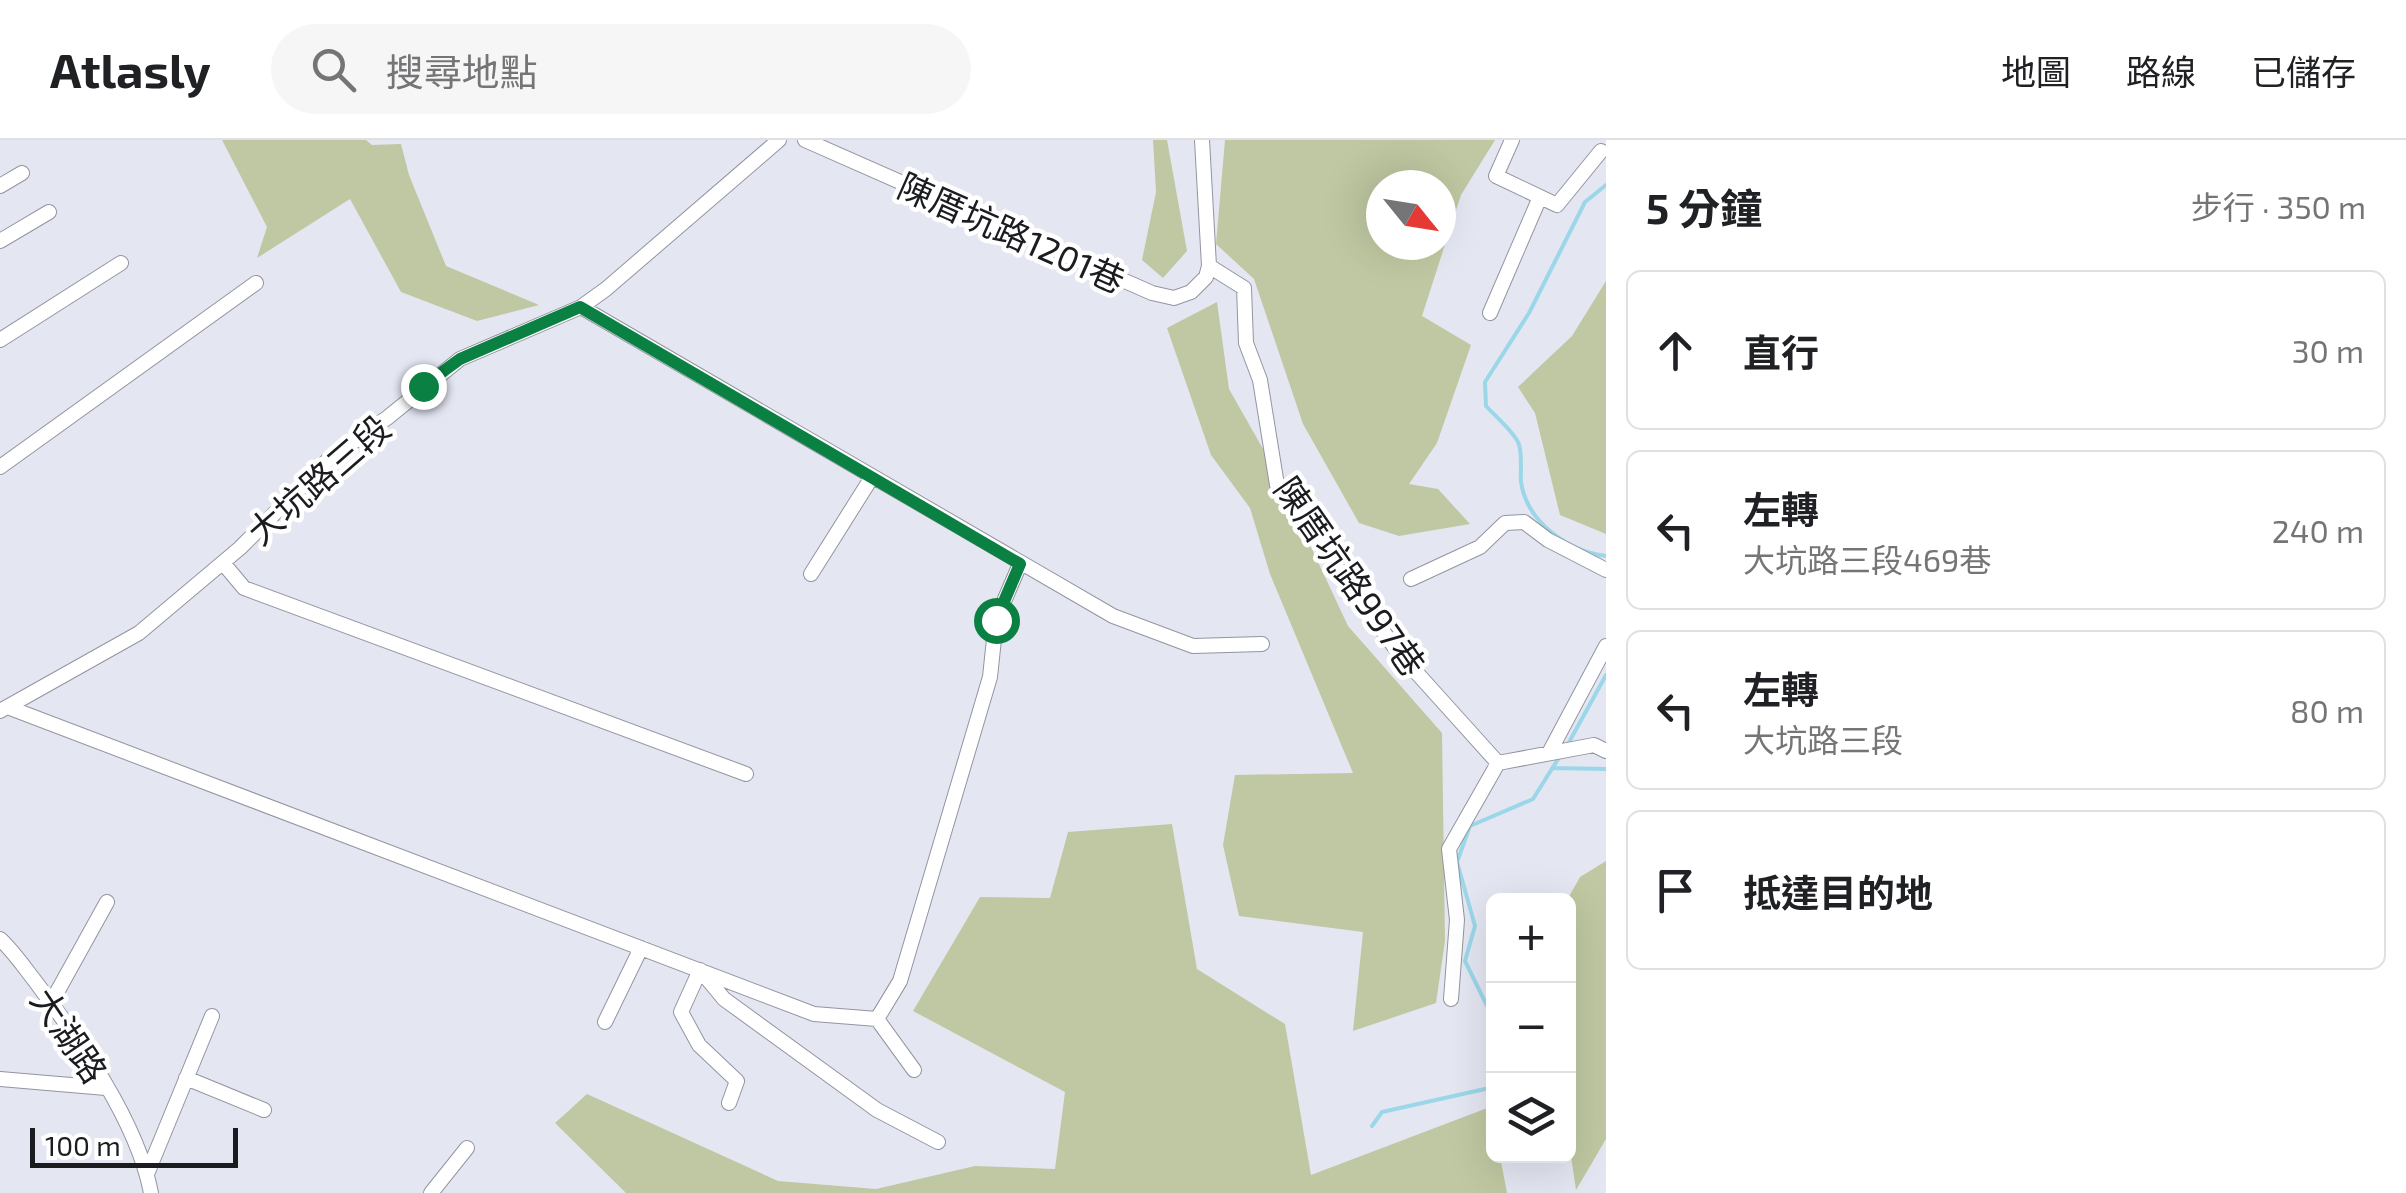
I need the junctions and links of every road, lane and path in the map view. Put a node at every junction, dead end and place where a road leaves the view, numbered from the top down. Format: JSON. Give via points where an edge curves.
{"nodes":[{"id":1,"x":779,"y":140,"type":"edge"},
{"id":2,"x":806,"y":140,"type":"edge"},
{"id":3,"x":1202,"y":140,"type":"edge"},
{"id":4,"x":1512,"y":140,"type":"edge"},
{"id":5,"x":1601,"y":151,"type":"dead end"},
{"id":6,"x":22,"y":173,"type":"dead end"},
{"id":7,"x":0,"y":186,"type":"edge"},
{"id":8,"x":1540,"y":196,"type":"junction"},
{"id":9,"x":50,"y":212,"type":"dead end"},
{"id":10,"x":0,"y":241,"type":"edge"},
{"id":11,"x":121,"y":263,"type":"dead end"},
{"id":12,"x":1209,"y":266,"type":"junction"},
{"id":13,"x":256,"y":283,"type":"dead end"},
{"id":14,"x":580,"y":307,"type":"junction"},
{"id":15,"x":1490,"y":313,"type":"dead end"},
{"id":16,"x":0,"y":340,"type":"edge"},
{"id":17,"x":0,"y":467,"type":"edge"},
{"id":18,"x":872,"y":477,"type":"junction"},
{"id":19,"x":222,"y":564,"type":"junction"},
{"id":20,"x":1020,"y":564,"type":"junction"},
{"id":21,"x":1606,"y":570,"type":"edge"},
{"id":22,"x":811,"y":574,"type":"dead end"},
{"id":23,"x":1411,"y":578,"type":"dead end"},
{"id":24,"x":1262,"y":644,"type":"dead end"},
{"id":25,"x":1606,"y":646,"type":"edge"},
{"id":26,"x":5,"y":709,"type":"edge"},
{"id":27,"x":1606,"y":751,"type":"edge"},
{"id":28,"x":1558,"y":752,"type":"junction"},
{"id":29,"x":1498,"y":763,"type":"junction"},
{"id":30,"x":746,"y":774,"type":"dead end"},
{"id":31,"x":107,"y":902,"type":"dead end"},
{"id":32,"x":0,"y":939,"type":"edge"},
{"id":33,"x":641,"y":948,"type":"junction"},
{"id":34,"x":700,"y":970,"type":"junction"},
{"id":35,"x":1451,"y":998,"type":"dead end"},
{"id":36,"x":51,"y":1002,"type":"junction"},
{"id":37,"x":212,"y":1016,"type":"dead end"},
{"id":38,"x":877,"y":1019,"type":"junction"},
{"id":39,"x":605,"y":1022,"type":"dead end"},
{"id":40,"x":914,"y":1070,"type":"dead end"},
{"id":41,"x":186,"y":1078,"type":"junction"},
{"id":42,"x":0,"y":1080,"type":"edge"},
{"id":43,"x":106,"y":1088,"type":"junction"},
{"id":44,"x":729,"y":1104,"type":"dead end"},
{"id":45,"x":264,"y":1110,"type":"dead end"},
{"id":46,"x":938,"y":1142,"type":"dead end"},
{"id":47,"x":467,"y":1148,"type":"dead end"},
{"id":48,"x":148,"y":1174,"type":"junction"},
{"id":49,"x":151,"y":1193,"type":"edge"},
{"id":50,"x":431,"y":1193,"type":"edge"}],
"edges":[{"from":1,"to":14,"type":"street","name":"大坑路三段"},
{"from":2,"to":12,"type":"street","name":"陳厝坑路1201巷","via":[[1152,293],[1174,298],[1192,292]]},
{"from":3,"to":12,"type":"street"},
{"from":4,"to":8,"type":"street","via":[[1496,176]]},
{"from":5,"to":8,"type":"street","via":[[1557,205]]},
{"from":6,"to":7,"type":"street"},
{"from":8,"to":15,"type":"street"},
{"from":9,"to":10,"type":"street"},
{"from":11,"to":16,"type":"street"},
{"from":12,"to":29,"type":"street","name":"陳厝坑路997巷","via":[[1244,288],[1246,343],[1260,380],[1277,485],[1398,652]]},
{"from":13,"to":17,"type":"street"},
{"from":14,"to":18,"type":"street"},
{"from":14,"to":19,"type":"street","name":"大坑路三段","via":[[460,359],[329,460]]},
{"from":18,"to":20,"type":"street"},
{"from":18,"to":22,"type":"street"},
{"from":19,"to":26,"type":"street","name":"大坑路三段","via":[[139,633]]},
{"from":19,"to":30,"type":"street","via":[[244,588]]},
{"from":20,"to":24,"type":"street","via":[[1112,616],[1193,646]]},
{"from":20,"to":38,"type":"street","via":[[996,620],[990,677],[900,981]]},
{"from":21,"to":23,"type":"street","via":[[1524,522],[1505,523],[1480,548]]},
{"from":25,"to":28,"type":"street"},
{"from":26,"to":33,"type":"street"},
{"from":27,"to":28,"type":"street","via":[[1594,744]]},
{"from":28,"to":29,"type":"street"},
{"from":29,"to":35,"type":"street","via":[[1450,850],[1457,920]]},
{"from":31,"to":36,"type":"street"},
{"from":32,"to":36,"type":"street","name":"大湖路"},
{"from":33,"to":34,"type":"street"},
{"from":33,"to":39,"type":"street"},
{"from":34,"to":38,"type":"street","via":[[814,1014]]},
{"from":34,"to":44,"type":"street","via":[[681,1012],[699,1045],[737,1081]]},
{"from":34,"to":46,"type":"street","via":[[724,999],[877,1110]]},
{"from":36,"to":43,"type":"street","name":"大湖路"},
{"from":37,"to":41,"type":"street"},
{"from":38,"to":40,"type":"street"},
{"from":41,"to":45,"type":"street"},
{"from":41,"to":48,"type":"street"},
{"from":42,"to":43,"type":"street"},
{"from":43,"to":48,"type":"street","name":"大湖路"},
{"from":47,"to":50,"type":"street"},
{"from":48,"to":49,"type":"street","name":"大湖路"}]}
